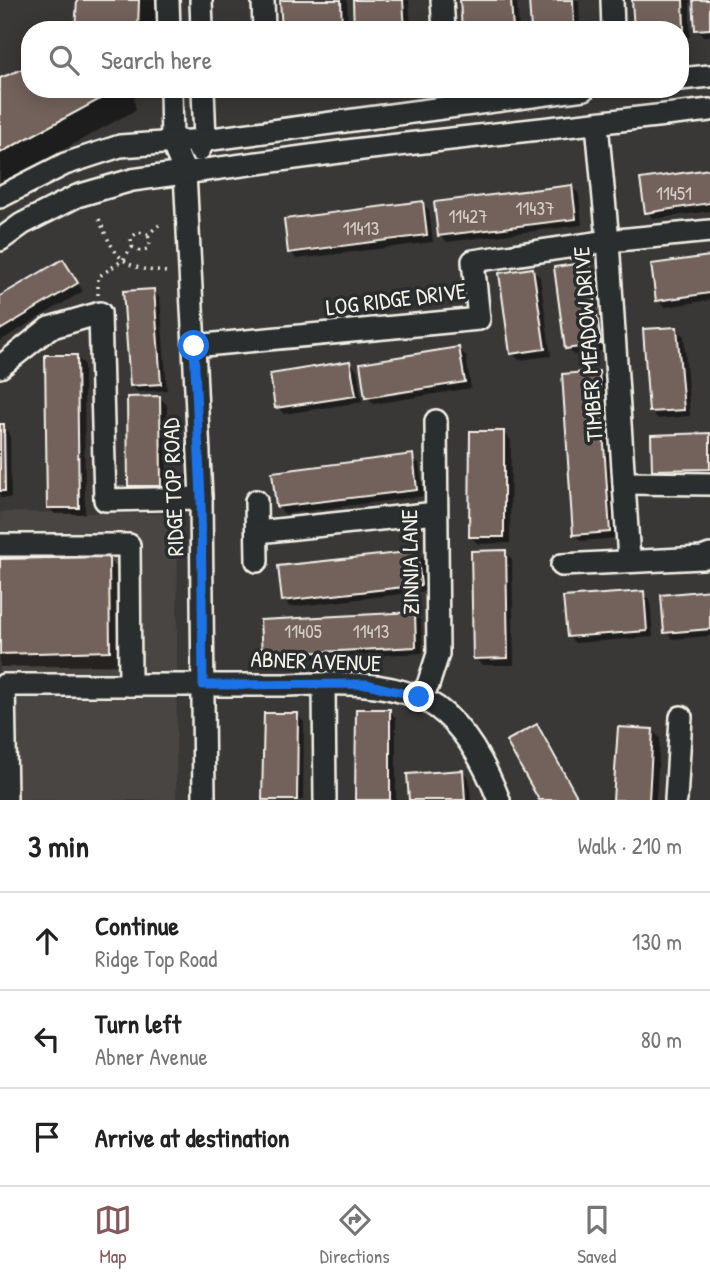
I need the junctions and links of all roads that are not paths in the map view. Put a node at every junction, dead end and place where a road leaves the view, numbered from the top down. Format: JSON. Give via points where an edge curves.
{"nodes":[{"id":1,"x":168,"y":0,"type":"edge"},
{"id":2,"x":201,"y":0,"type":"edge"},
{"id":3,"x":263,"y":0,"type":"edge"},
{"id":4,"x":442,"y":0,"type":"edge"},
{"id":5,"x":612,"y":0,"type":"edge"},
{"id":6,"x":169,"y":21,"type":"edge"},
{"id":7,"x":202,"y":21,"type":"edge"},
{"id":8,"x":264,"y":21,"type":"edge"},
{"id":9,"x":443,"y":21,"type":"edge"},
{"id":10,"x":613,"y":21,"type":"edge"},
{"id":11,"x":710,"y":76,"type":"edge"},
{"id":12,"x":689,"y":78,"type":"edge"},
{"id":13,"x":171,"y":98,"type":"edge"},
{"id":14,"x":203,"y":98,"type":"edge"},
{"id":15,"x":517,"y":98,"type":"edge"},
{"id":16,"x":710,"y":110,"type":"edge"},
{"id":17,"x":597,"y":124,"type":"junction"},
{"id":18,"x":205,"y":140,"type":"junction"},
{"id":19,"x":172,"y":142,"type":"junction"},
{"id":20,"x":185,"y":173,"type":"junction"},
{"id":21,"x":0,"y":197,"type":"edge"},
{"id":22,"x":710,"y":231,"type":"edge"},
{"id":23,"x":0,"y":240,"type":"edge"},
{"id":24,"x":608,"y":241,"type":"junction"},
{"id":25,"x":194,"y":346,"type":"junction"},
{"id":26,"x":0,"y":367,"type":"edge"},
{"id":27,"x":436,"y":421,"type":"dead end"},
{"id":28,"x":624,"y":483,"type":"junction"},
{"id":29,"x":710,"y":484,"type":"edge"},
{"id":30,"x":201,"y":498,"type":"junction"},
{"id":31,"x":256,"y":501,"type":"dead end"},
{"id":32,"x":436,"y":513,"type":"junction"},
{"id":33,"x":258,"y":532,"type":"junction"},
{"id":34,"x":0,"y":545,"type":"edge"},
{"id":35,"x":710,"y":555,"type":"edge"},
{"id":36,"x":629,"y":560,"type":"junction"},
{"id":37,"x":257,"y":561,"type":"dead end"},
{"id":38,"x":562,"y":565,"type":"dead end"},
{"id":39,"x":324,"y":684,"type":"junction"},
{"id":40,"x":130,"y":685,"type":"junction"},
{"id":41,"x":203,"y":685,"type":"junction"},
{"id":42,"x":419,"y":697,"type":"junction"},
{"id":43,"x":681,"y":717,"type":"dead end"},
{"id":44,"x":6,"y":800,"type":"edge"},
{"id":45,"x":204,"y":800,"type":"edge"},
{"id":46,"x":325,"y":800,"type":"edge"},
{"id":47,"x":499,"y":800,"type":"edge"},
{"id":48,"x":676,"y":800,"type":"edge"}],
"edges":[{"from":1,"to":6,"type":"street"},
{"from":2,"to":7,"type":"street"},
{"from":3,"to":8,"type":"street"},
{"from":4,"to":9,"type":"street"},
{"from":5,"to":10,"type":"street"},
{"from":11,"to":12,"type":"street"},
{"from":13,"to":19,"type":"street","name":"RIDGE TOP ROAD"},
{"from":14,"to":18,"type":"street"},
{"from":15,"to":18,"type":"street"},
{"from":16,"to":17,"type":"street"},
{"from":17,"to":20,"type":"street"},
{"from":17,"to":24,"type":"street","name":"TIMBER MEADOW DRIVE"},
{"from":18,"to":19,"type":"street"},
{"from":18,"to":20,"type":"street"},
{"from":19,"to":20,"type":"street","name":"RIDGE TOP ROAD"},
{"from":19,"to":21,"type":"street","via":[[120,146],[65,164]]},
{"from":20,"to":23,"type":"street","via":[[132,180],[77,197]]},
{"from":20,"to":25,"type":"street","name":"RIDGE TOP ROAD"},
{"from":22,"to":24,"type":"street","name":"LOG RIDGE DRIVE"},
{"from":24,"to":25,"type":"street","name":"LOG RIDGE DRIVE","via":[[473,261],[479,319]]},
{"from":24,"to":28,"type":"street","name":"TIMBER MEADOW DRIVE"},
{"from":25,"to":30,"type":"street","name":"RIDGE TOP ROAD"},
{"from":26,"to":30,"type":"street","via":[[49,328],[100,313],[105,500]]},
{"from":27,"to":32,"type":"street","name":"ZINNIA LANE"},
{"from":28,"to":29,"type":"street"},
{"from":28,"to":36,"type":"street","name":"TIMBER MEADOW DRIVE"},
{"from":30,"to":41,"type":"street","name":"RIDGE TOP ROAD"},
{"from":31,"to":33,"type":"street"},
{"from":32,"to":33,"type":"street"},
{"from":32,"to":42,"type":"street","name":"ZINNIA LANE","via":[[438,654]]},
{"from":33,"to":37,"type":"street"},
{"from":34,"to":40,"type":"street","via":[[129,545],[119,586]]},
{"from":35,"to":36,"type":"street"},
{"from":36,"to":38,"type":"street"},
{"from":39,"to":41,"type":"street","name":"ABNER AVENUE"},
{"from":39,"to":42,"type":"street","name":"ABNER AVENUE","via":[[367,684]]},
{"from":39,"to":46,"type":"street"},
{"from":40,"to":41,"type":"street","name":"ABNER AVENUE"},
{"from":40,"to":44,"type":"street","name":"ABNER AVENUE","via":[[4,685]]},
{"from":41,"to":45,"type":"street","name":"RIDGE TOP ROAD"},
{"from":42,"to":47,"type":"street","name":"ABNER AVENUE","via":[[471,743]]},
{"from":43,"to":48,"type":"street"}]}
